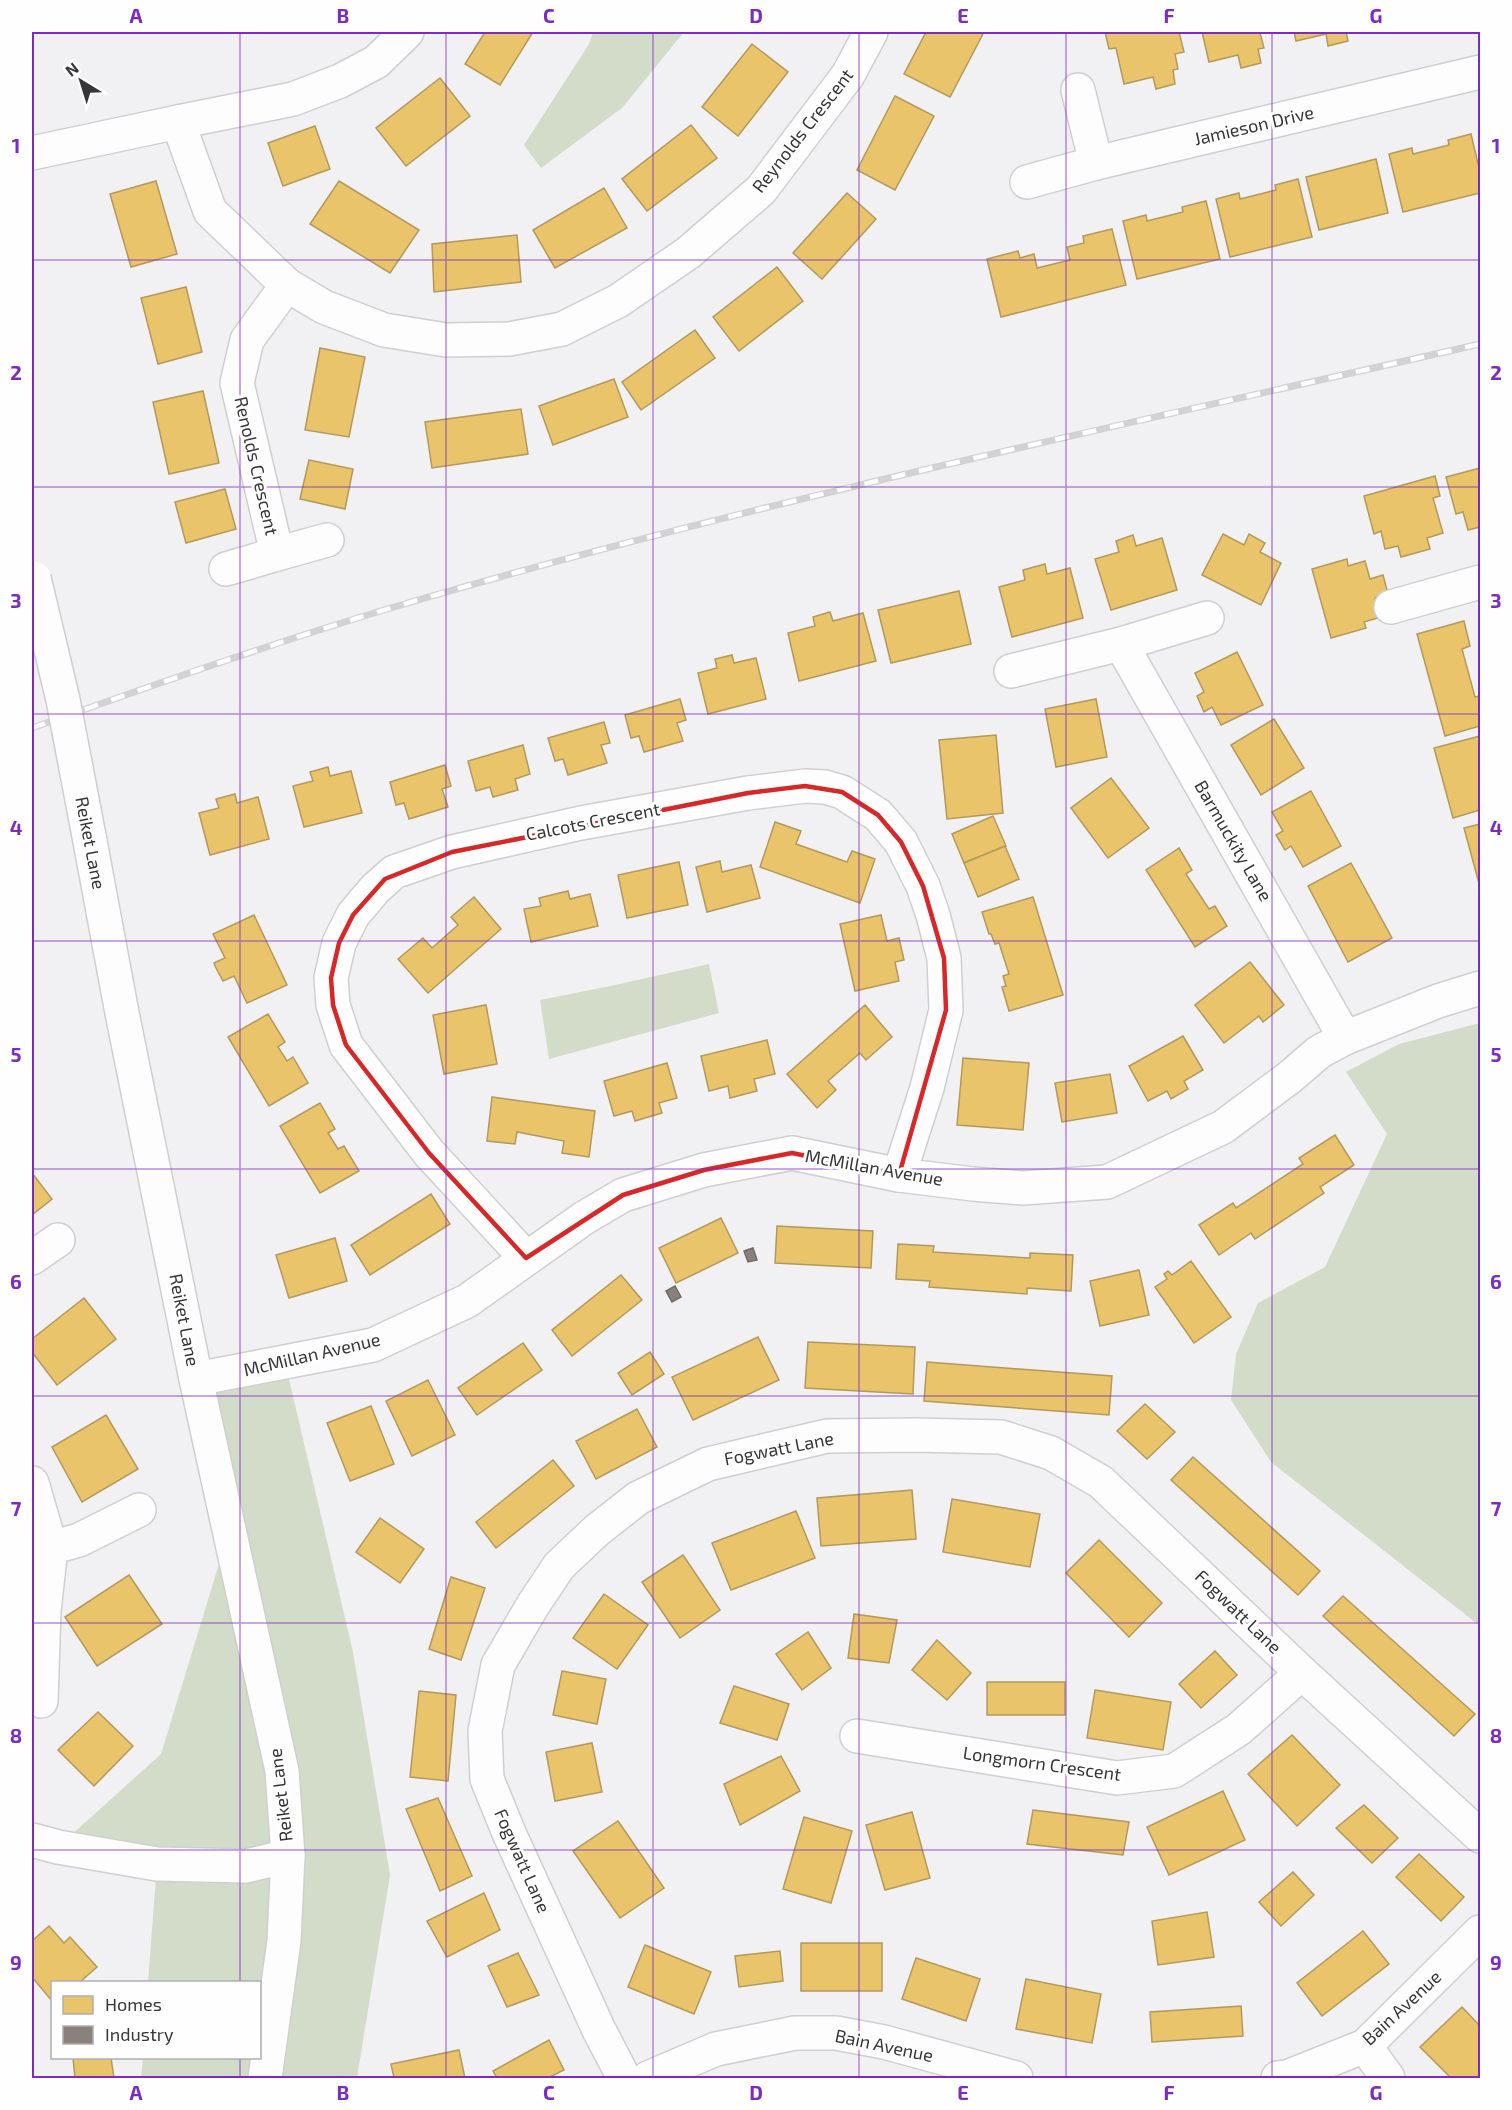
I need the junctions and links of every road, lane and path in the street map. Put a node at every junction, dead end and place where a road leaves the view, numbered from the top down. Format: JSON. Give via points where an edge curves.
{"nodes":[{"id":1,"x":407,"y":32,"type":"edge"},
{"id":2,"x":872,"y":32,"type":"edge"},
{"id":3,"x":1480,"y":72,"type":"edge"},
{"id":4,"x":1078,"y":90,"type":"dead end"},
{"id":5,"x":178,"y":122,"type":"junction"},
{"id":6,"x":32,"y":153,"type":"edge"},
{"id":7,"x":1096,"y":163,"type":"junction"},
{"id":8,"x":1027,"y":182,"type":"dead end"},
{"id":9,"x":287,"y":285,"type":"junction"},
{"id":10,"x":327,"y":540,"type":"dead end"},
{"id":11,"x":277,"y":554,"type":"junction"},
{"id":12,"x":226,"y":569,"type":"dead end"},
{"id":13,"x":33,"y":571,"type":"edge"},
{"id":14,"x":1480,"y":582,"type":"edge"},
{"id":15,"x":1391,"y":607,"type":"dead end"},
{"id":16,"x":1207,"y":618,"type":"dead end"},
{"id":17,"x":1121,"y":644,"type":"junction"},
{"id":18,"x":1011,"y":671,"type":"dead end"},
{"id":19,"x":1480,"y":988,"type":"edge"},
{"id":20,"x":1345,"y":1038,"type":"junction"},
{"id":21,"x":899,"y":1175,"type":"junction"},
{"id":22,"x":58,"y":1240,"type":"dead end"},
{"id":23,"x":32,"y":1258,"type":"edge"},
{"id":24,"x":526,"y":1258,"type":"junction"},
{"id":25,"x":196,"y":1379,"type":"junction"},
{"id":26,"x":32,"y":1483,"type":"edge"},
{"id":27,"x":139,"y":1510,"type":"dead end"},
{"id":28,"x":51,"y":1548,"type":"junction"},
{"id":29,"x":38,"y":1611,"type":"edge"},
{"id":30,"x":1302,"y":1673,"type":"junction"},
{"id":31,"x":41,"y":1701,"type":"dead end"},
{"id":32,"x":856,"y":1736,"type":"dead end"},
{"id":33,"x":1480,"y":1836,"type":"edge"},
{"id":34,"x":32,"y":1840,"type":"edge"},
{"id":35,"x":288,"y":1856,"type":"junction"},
{"id":36,"x":1480,"y":1932,"type":"edge"},
{"id":37,"x":1365,"y":2046,"type":"junction"},
{"id":38,"x":265,"y":2079,"type":"edge"},
{"id":39,"x":624,"y":2079,"type":"edge"},
{"id":40,"x":648,"y":2079,"type":"edge"},
{"id":41,"x":1016,"y":2079,"type":"edge"},
{"id":42,"x":1278,"y":2079,"type":"edge"},
{"id":43,"x":1388,"y":2079,"type":"edge"}],
"edges":[{"from":1,"to":5,"type":"street","via":[[376,62],[340,81],[293,99]]},
{"from":2,"to":9,"type":"street","name":"Reynolds Crescent","via":[[848,75],[761,190],[688,253],[618,301],[562,328],[509,339],[446,340],[384,330],[324,306]]},
{"from":3,"to":7,"type":"street","name":"Jamieson Drive"},
{"from":4,"to":7,"type":"street"},
{"from":5,"to":6,"type":"street"},
{"from":5,"to":9,"type":"street","name":"Reynolds Crescent","via":[[210,211]]},
{"from":7,"to":8,"type":"street","name":"Jamieson Drive"},
{"from":9,"to":11,"type":"street","name":"Renolds Crescent","via":[[247,340],[237,384]]},
{"from":10,"to":11,"type":"street","name":"Renolds Crescent"},
{"from":11,"to":12,"type":"street","name":"Renolds Crescent"},
{"from":13,"to":25,"type":"street","name":"Reiket Lane","bridge":true,"via":[[63,700]]},
{"from":14,"to":15,"type":"street"},
{"from":16,"to":17,"type":"street"},
{"from":17,"to":18,"type":"street"},
{"from":17,"to":20,"type":"street","name":"Barmuckity Lane"},
{"from":19,"to":20,"type":"street","name":"McMillan Avenue"},
{"from":20,"to":21,"type":"street","name":"McMillan Avenue","via":[[1319,1052],[1223,1127],[1107,1182],[1023,1188]]},
{"from":21,"to":24,"type":"street","name":"McMillan Avenue","via":[[792,1153],[704,1170],[622,1195]]},
{"from":21,"to":24,"type":"street","name":"Calcots Crescent","via":[[927,1088],[946,1010],[944,958],[923,886],[901,842],[878,815],[842,792],[805,786],[560,827],[452,852],[394,872],[353,915],[339,943],[332,978],[333,1005],[346,1045],[429,1153]]},
{"from":22,"to":23,"type":"street"},
{"from":24,"to":25,"type":"street","name":"McMillan Avenue","via":[[467,1301],[373,1345]]},
{"from":25,"to":35,"type":"street","name":"Reiket Lane","via":[[282,1771]]},
{"from":26,"to":28,"type":"street"},
{"from":27,"to":28,"type":"street","via":[[79,1540]]},
{"from":28,"to":29,"type":"street"},
{"from":29,"to":31,"type":"street"},
{"from":30,"to":32,"type":"street","name":"Longmorn Crescent","via":[[1239,1729],[1174,1771],[1117,1778]]},
{"from":30,"to":33,"type":"street","name":"Fogwatt Lane"},
{"from":30,"to":39,"type":"street","name":"Fogwatt Lane","via":[[1101,1482],[1051,1454],[1001,1437],[827,1436],[708,1464],[638,1498],[560,1566],[533,1605],[498,1665],[484,1731],[487,1779]]},
{"from":34,"to":35,"type":"street","via":[[158,1864],[246,1866]]},
{"from":35,"to":38,"type":"street","name":"Reiket Lane","via":[[284,1941]]},
{"from":36,"to":37,"type":"street","name":"Bain Avenue"},
{"from":37,"to":42,"type":"street","name":"Bain Avenue"},
{"from":37,"to":43,"type":"street"},
{"from":40,"to":41,"type":"street","name":"Bain Avenue","via":[[716,2049],[795,2033],[836,2033],[884,2042]]}]}
